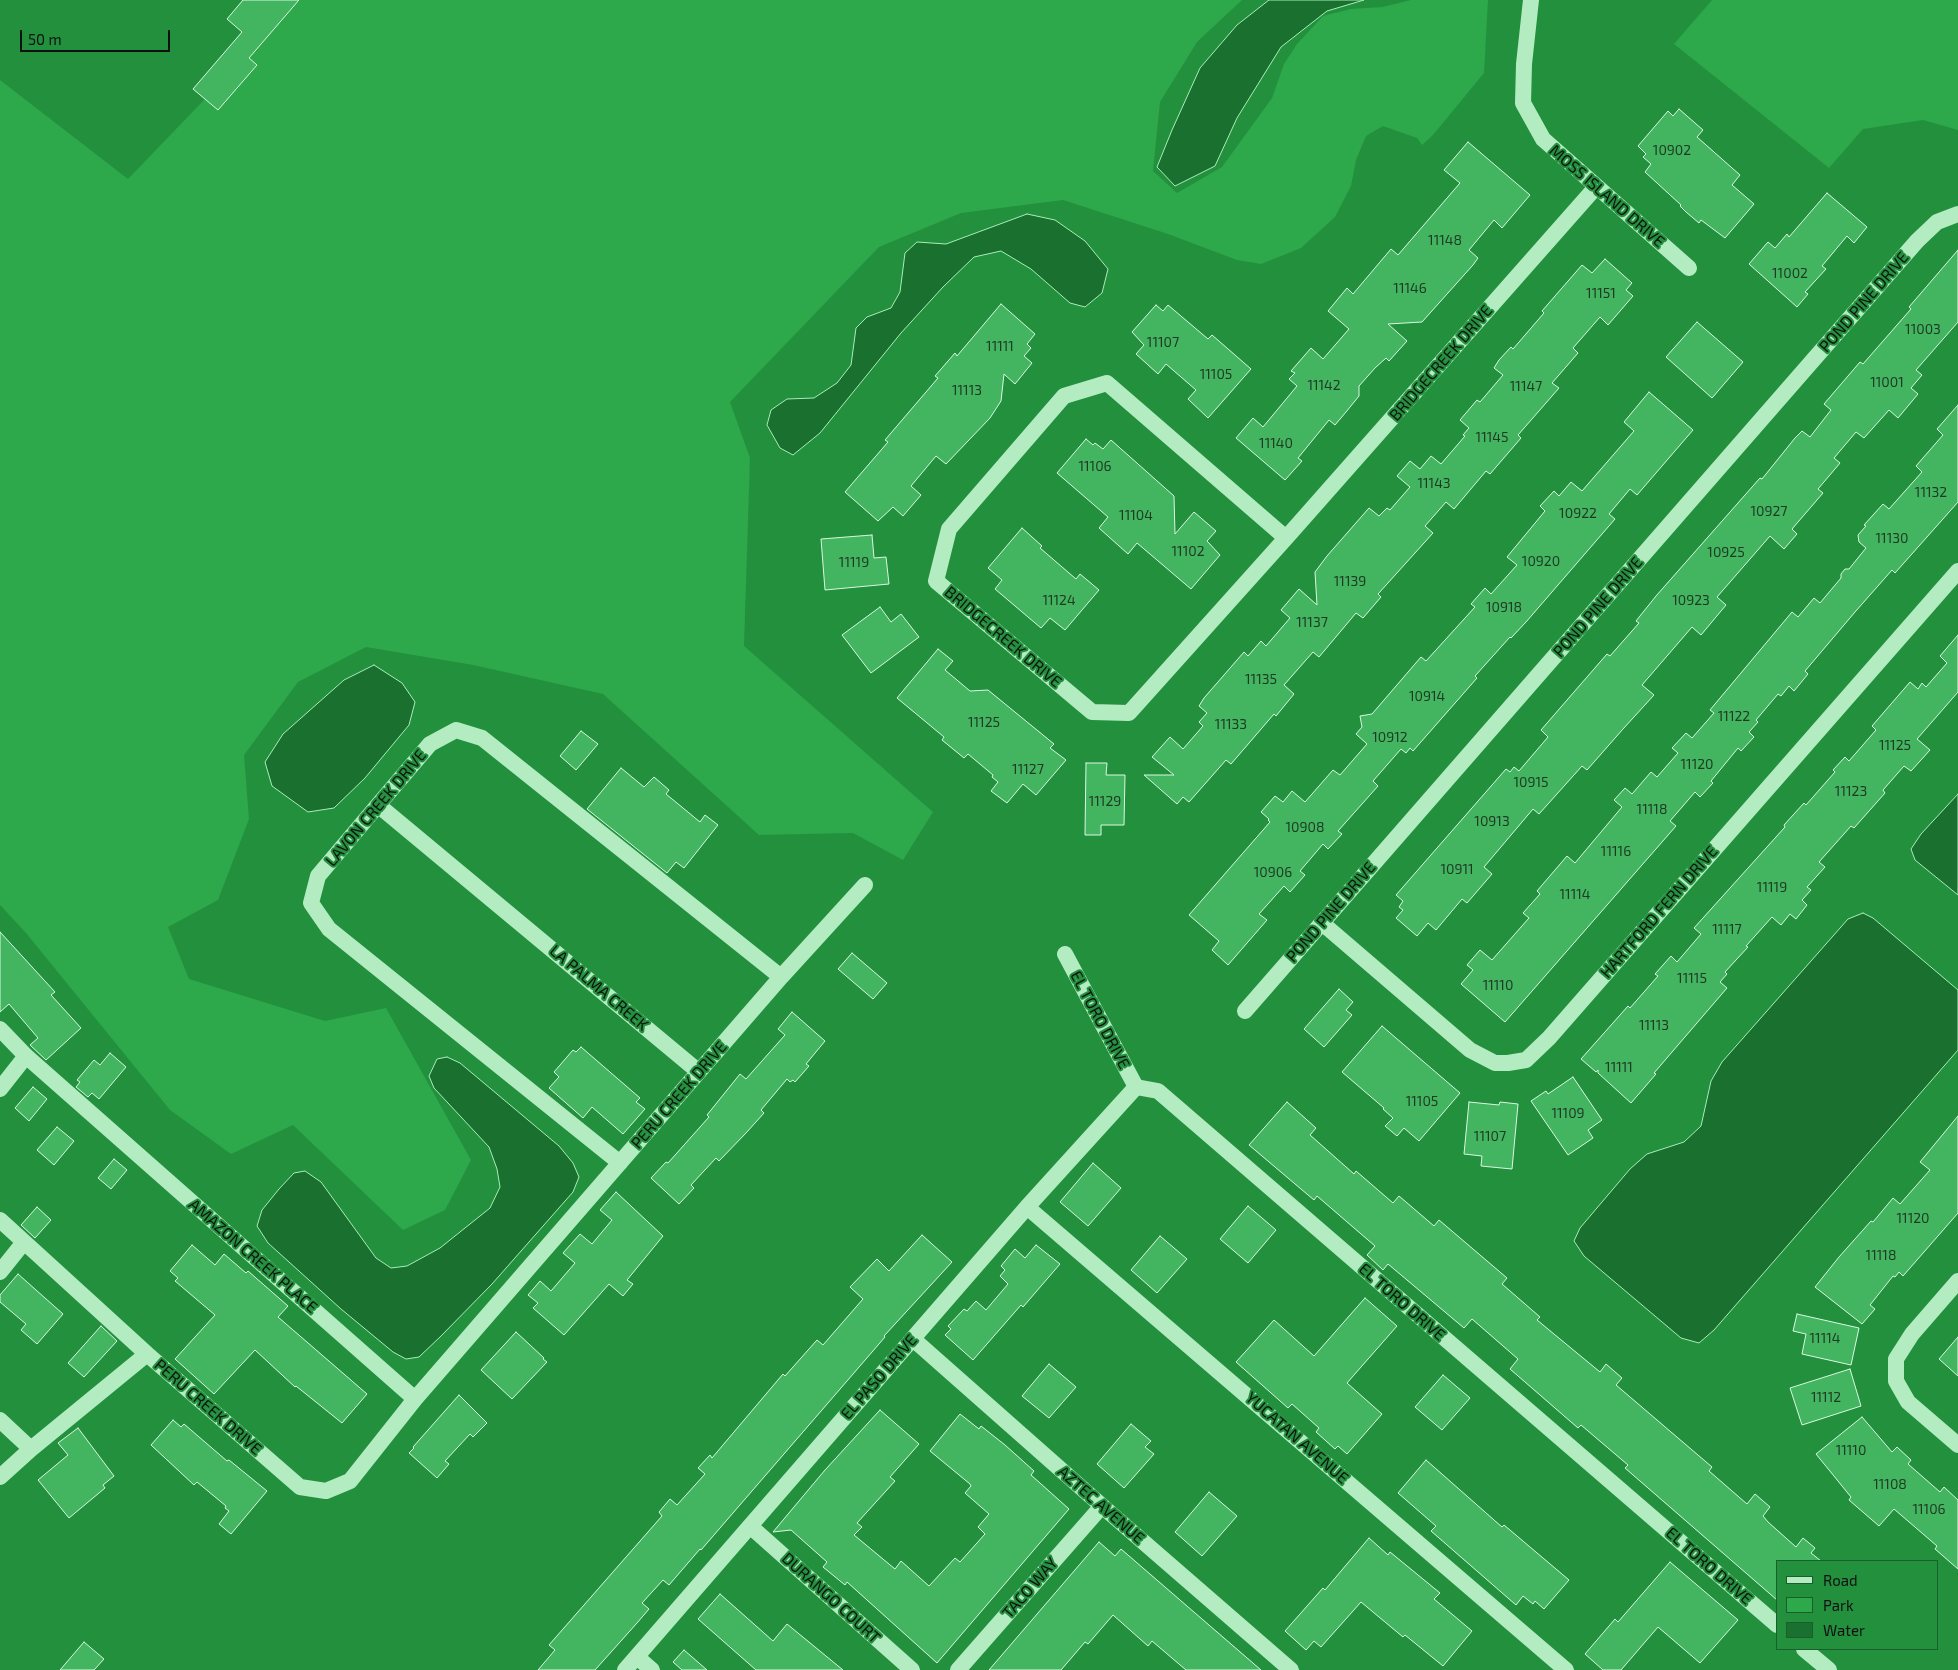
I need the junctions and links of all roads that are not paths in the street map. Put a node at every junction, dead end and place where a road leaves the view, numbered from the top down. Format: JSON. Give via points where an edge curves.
{"nodes":[{"id":1,"x":1530,"y":0,"type":"edge"},
{"id":2,"x":1596,"y":187,"type":"junction"},
{"id":3,"x":1958,"y":214,"type":"edge"},
{"id":4,"x":1689,"y":268,"type":"dead end"},
{"id":5,"x":1286,"y":538,"type":"junction"},
{"id":6,"x":1958,"y":571,"type":"edge"},
{"id":7,"x":378,"y":805,"type":"junction"},
{"id":8,"x":865,"y":885,"type":"dead end"},
{"id":9,"x":1322,"y":923,"type":"junction"},
{"id":10,"x":1065,"y":954,"type":"dead end"},
{"id":11,"x":781,"y":976,"type":"junction"},
{"id":12,"x":1245,"y":1011,"type":"dead end"},
{"id":13,"x":0,"y":1029,"type":"edge"},
{"id":14,"x":26,"y":1056,"type":"junction"},
{"id":15,"x":699,"y":1072,"type":"junction"},
{"id":16,"x":1136,"y":1087,"type":"junction"},
{"id":17,"x":0,"y":1089,"type":"edge"},
{"id":18,"x":620,"y":1163,"type":"junction"},
{"id":19,"x":1027,"y":1207,"type":"junction"},
{"id":20,"x":0,"y":1220,"type":"edge"},
{"id":21,"x":24,"y":1242,"type":"junction"},
{"id":22,"x":0,"y":1272,"type":"edge"},
{"id":23,"x":1958,"y":1281,"type":"edge"},
{"id":24,"x":913,"y":1339,"type":"junction"},
{"id":25,"x":146,"y":1354,"type":"junction"},
{"id":26,"x":415,"y":1399,"type":"junction"},
{"id":27,"x":0,"y":1420,"type":"edge"},
{"id":28,"x":1958,"y":1445,"type":"edge"},
{"id":29,"x":31,"y":1449,"type":"junction"},
{"id":30,"x":0,"y":1477,"type":"edge"},
{"id":31,"x":1102,"y":1506,"type":"junction"},
{"id":32,"x":750,"y":1526,"type":"junction"},
{"id":33,"x":1776,"y":1624,"type":"edge"},
{"id":34,"x":1805,"y":1650,"type":"edge"},
{"id":35,"x":637,"y":1656,"type":"junction"},
{"id":36,"x":625,"y":1670,"type":"edge"},
{"id":37,"x":652,"y":1670,"type":"edge"},
{"id":38,"x":912,"y":1670,"type":"edge"},
{"id":39,"x":958,"y":1670,"type":"edge"},
{"id":40,"x":1291,"y":1670,"type":"edge"},
{"id":41,"x":1566,"y":1670,"type":"edge"},
{"id":42,"x":1829,"y":1670,"type":"edge"}],
"edges":[{"from":1,"to":2,"type":"street","name":"MOSS ISLAND DRIVE","via":[[1523,103],[1543,139]]},
{"from":2,"to":4,"type":"street","name":"MOSS ISLAND DRIVE"},
{"from":2,"to":5,"type":"street","name":"BRIDGECREEK DRIVE"},
{"from":3,"to":9,"type":"street","name":"POND PINE DRIVE","via":[[1937,222],[1917,241]]},
{"from":5,"to":5,"type":"street","name":"BRIDGECREEK DRIVE","via":[[1107,383],[1064,396],[949,529],[936,580],[1092,712],[1129,713]]},
{"from":6,"to":9,"type":"street","name":"HARTFORD FERN DRIVE","via":[[1549,1038],[1526,1060],[1495,1063],[1470,1050]]},
{"from":7,"to":11,"type":"street","name":"LAVON CREEK DRIVE","via":[[430,744],[456,730],[482,738]]},
{"from":7,"to":15,"type":"street","name":"LA PALMA CREEK"},
{"from":7,"to":18,"type":"street","name":"LAVON CREEK DRIVE","via":[[318,876],[311,903],[329,929]]},
{"from":8,"to":11,"type":"street","name":"PERU CREEK DRIVE"},
{"from":9,"to":12,"type":"street","name":"POND PINE DRIVE"},
{"from":10,"to":16,"type":"street","name":"EL TORO DRIVE"},
{"from":11,"to":15,"type":"street","name":"PERU CREEK DRIVE"},
{"from":13,"to":14,"type":"street","name":"AMAZON CREEK PLACE"},
{"from":14,"to":17,"type":"street"},
{"from":14,"to":26,"type":"street","name":"AMAZON CREEK PLACE"},
{"from":15,"to":18,"type":"street","name":"PERU CREEK DRIVE"},
{"from":16,"to":19,"type":"street","name":"EL PASO DRIVE"},
{"from":16,"to":33,"type":"street","name":"EL TORO DRIVE","via":[[1158,1091]]},
{"from":18,"to":26,"type":"street","name":"PERU CREEK DRIVE"},
{"from":19,"to":24,"type":"street","name":"EL PASO DRIVE"},
{"from":19,"to":41,"type":"street","name":"YUCATAN AVENUE"},
{"from":20,"to":21,"type":"street","name":"PERU CREEK DRIVE"},
{"from":21,"to":22,"type":"street"},
{"from":21,"to":25,"type":"street","name":"PERU CREEK DRIVE"},
{"from":23,"to":28,"type":"street","via":[[1912,1334],[1896,1359],[1896,1381],[1908,1402]]},
{"from":24,"to":31,"type":"street","name":"AZTEC AVENUE"},
{"from":24,"to":32,"type":"street","name":"EL PASO DRIVE"},
{"from":25,"to":26,"type":"street","name":"PERU CREEK DRIVE","via":[[300,1487],[317,1490],[326,1491],[350,1481]]},
{"from":25,"to":29,"type":"street"},
{"from":27,"to":29,"type":"street"},
{"from":29,"to":30,"type":"street"},
{"from":31,"to":39,"type":"street","name":"TACO WAY"},
{"from":31,"to":40,"type":"street","name":"AZTEC AVENUE"},
{"from":32,"to":35,"type":"street","name":"EL PASO DRIVE"},
{"from":32,"to":38,"type":"street","name":"DURANGO COURT"},
{"from":34,"to":42,"type":"street"},
{"from":35,"to":36,"type":"street","name":"EL PASO DRIVE"},
{"from":35,"to":37,"type":"street"}]}
